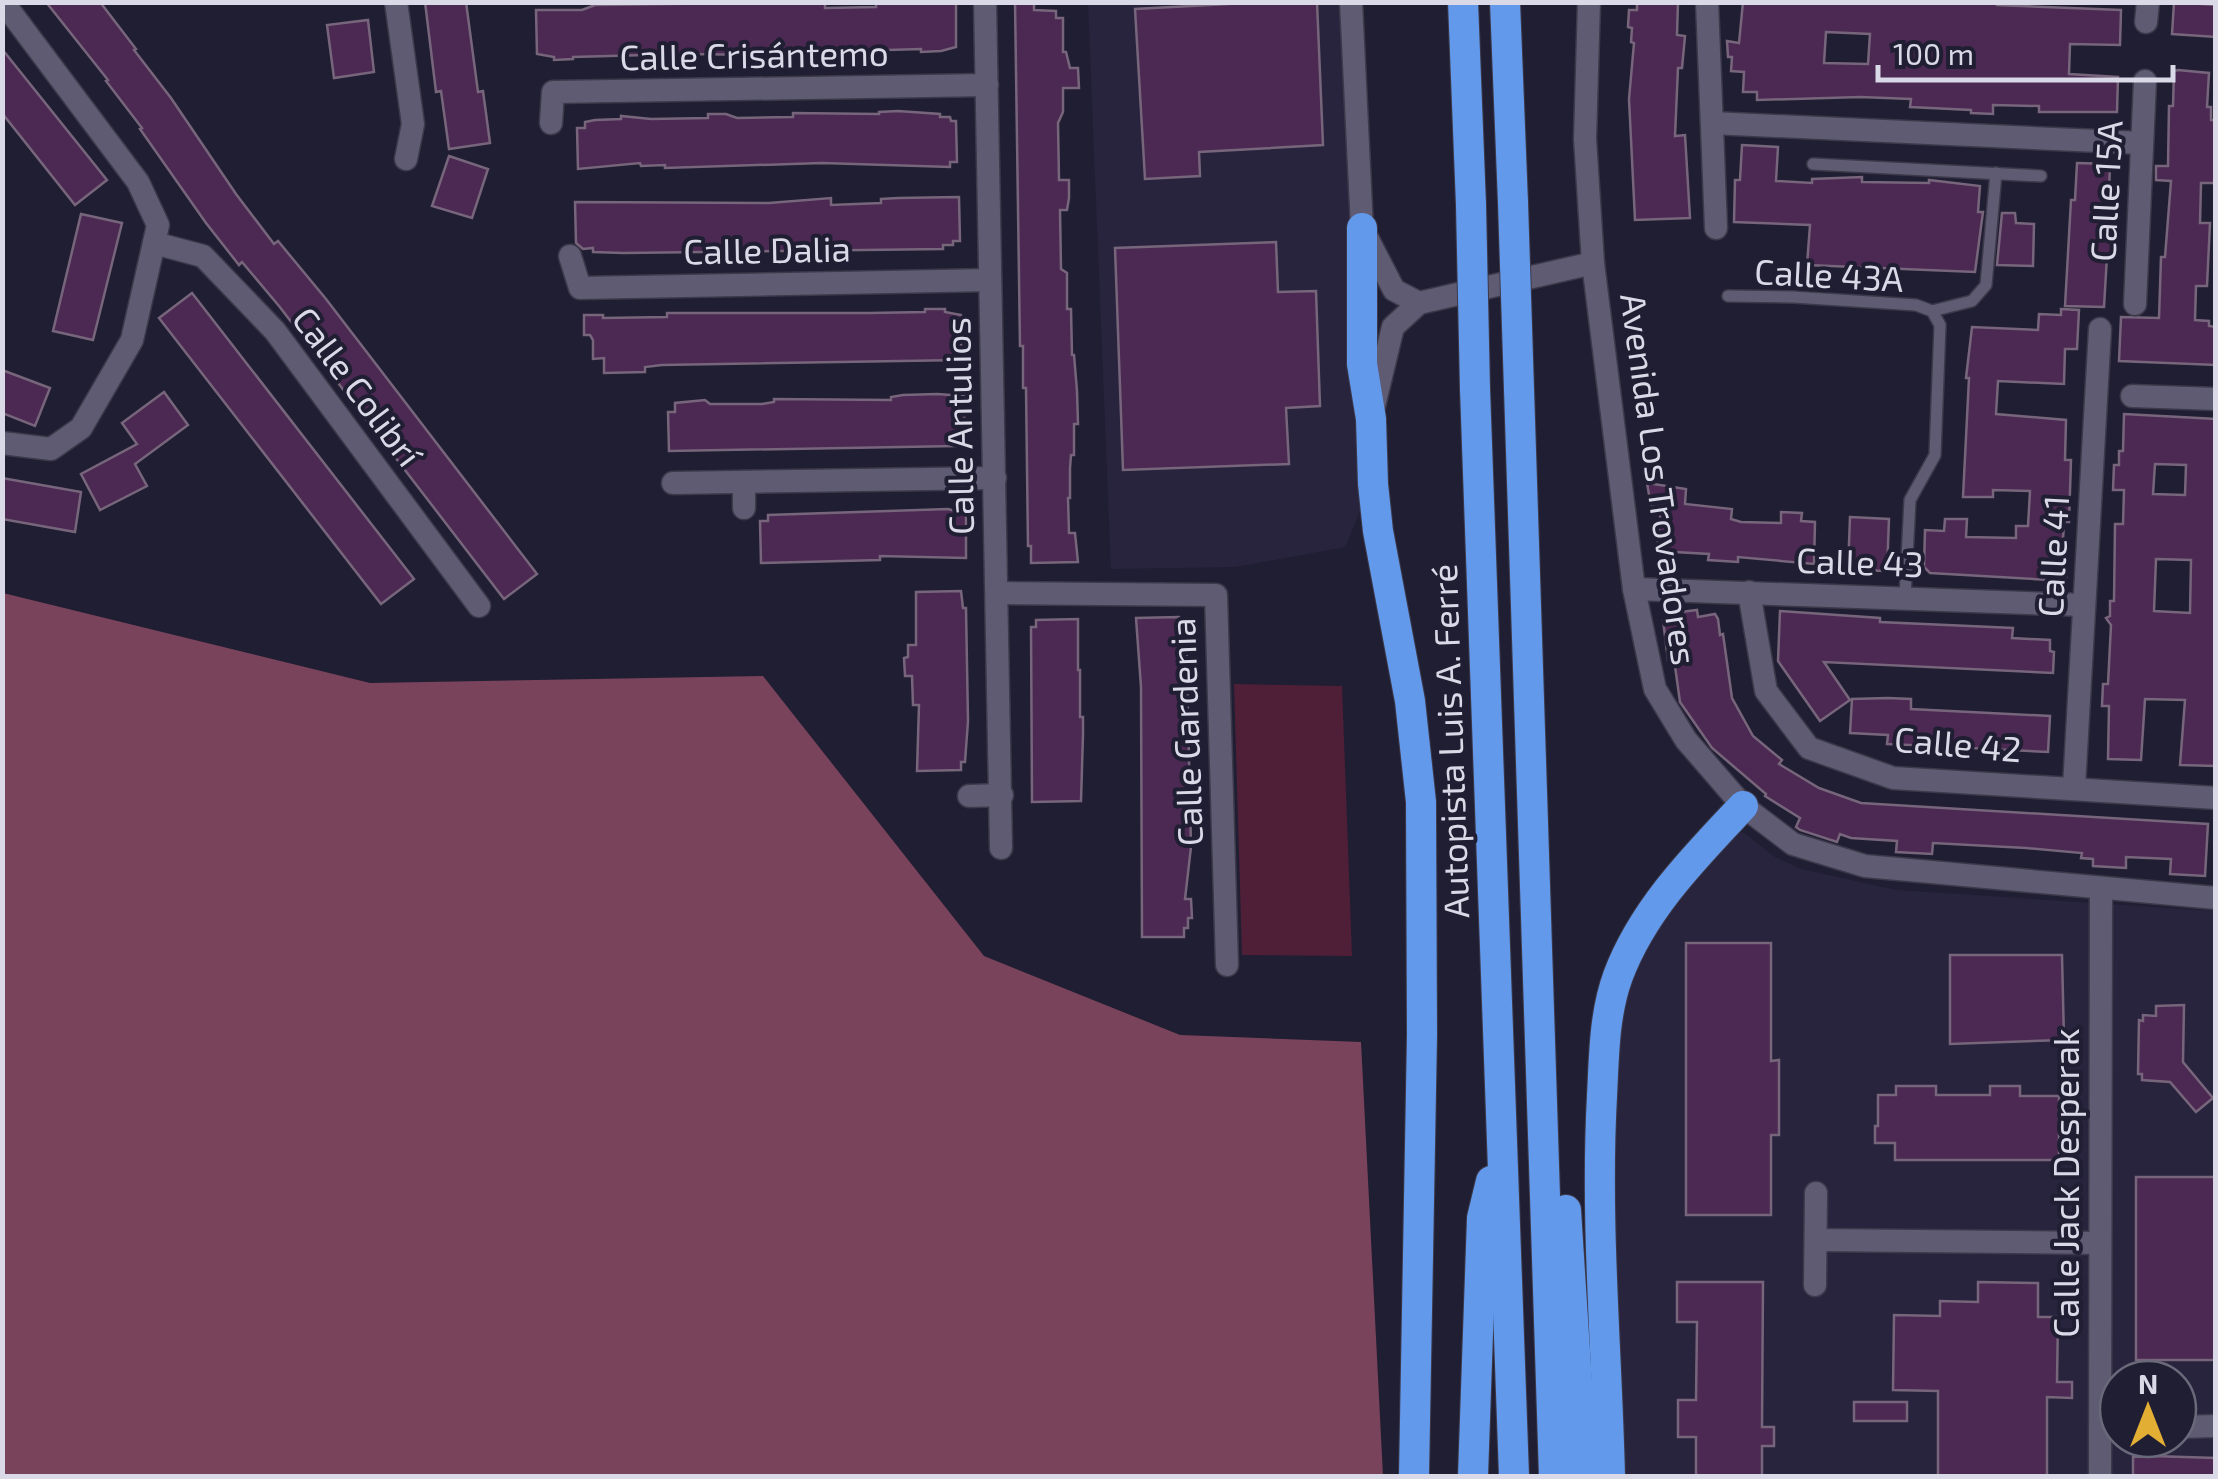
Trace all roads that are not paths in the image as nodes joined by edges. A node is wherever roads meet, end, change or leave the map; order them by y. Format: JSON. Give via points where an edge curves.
{"nodes":[{"id":1,"x":4,"y":2,"type":"edge"},
{"id":2,"x":396,"y":2,"type":"edge"},
{"id":3,"x":985,"y":2,"type":"edge"},
{"id":4,"x":1351,"y":2,"type":"edge"},
{"id":5,"x":1463,"y":2,"type":"edge"},
{"id":6,"x":1505,"y":2,"type":"edge"},
{"id":7,"x":1589,"y":2,"type":"edge"},
{"id":8,"x":1707,"y":2,"type":"edge"},
{"id":9,"x":2145,"y":81,"type":"dead end"},
{"id":10,"x":987,"y":85,"type":"junction"},
{"id":11,"x":551,"y":123,"type":"dead end"},
{"id":12,"x":1712,"y":123,"type":"junction"},
{"id":13,"x":2142,"y":143,"type":"junction"},
{"id":14,"x":406,"y":160,"type":"dead end"},
{"id":15,"x":1813,"y":164,"type":"dead end"},
{"id":16,"x":1996,"y":173,"type":"junction"},
{"id":17,"x":2041,"y":176,"type":"dead end"},
{"id":18,"x":1362,"y":228,"type":"junction"},
{"id":19,"x":1716,"y":228,"type":"dead end"},
{"id":20,"x":154,"y":243,"type":"junction"},
{"id":21,"x":570,"y":256,"type":"dead end"},
{"id":22,"x":1593,"y":263,"type":"junction"},
{"id":23,"x":990,"y":280,"type":"junction"},
{"id":24,"x":1728,"y":296,"type":"dead end"},
{"id":25,"x":1419,"y":302,"type":"junction"},
{"id":26,"x":2135,"y":304,"type":"dead end"},
{"id":27,"x":1932,"y":311,"type":"junction"},
{"id":28,"x":2100,"y":330,"type":"dead end"},
{"id":29,"x":2132,"y":396,"type":"dead end"},
{"id":30,"x":2216,"y":399,"type":"edge"},
{"id":31,"x":1371,"y":419,"type":"junction"},
{"id":32,"x":2,"y":444,"type":"edge"},
{"id":33,"x":995,"y":478,"type":"junction"},
{"id":34,"x":744,"y":482,"type":"junction"},
{"id":35,"x":673,"y":483,"type":"dead end"},
{"id":36,"x":744,"y":508,"type":"dead end"},
{"id":37,"x":1634,"y":589,"type":"junction"},
{"id":38,"x":1750,"y":592,"type":"junction"},
{"id":39,"x":998,"y":593,"type":"junction"},
{"id":40,"x":1905,"y":597,"type":"junction"},
{"id":41,"x":2084,"y":605,"type":"junction"},
{"id":42,"x":479,"y":606,"type":"dead end"},
{"id":43,"x":2074,"y":787,"type":"junction"},
{"id":44,"x":969,"y":796,"type":"dead end"},
{"id":45,"x":1002,"y":796,"type":"junction"},
{"id":46,"x":2216,"y":798,"type":"edge"},
{"id":47,"x":1742,"y":806,"type":"junction"},
{"id":48,"x":1001,"y":848,"type":"dead end"},
{"id":49,"x":2101,"y":889,"type":"junction"},
{"id":50,"x":2216,"y":898,"type":"edge"},
{"id":51,"x":1227,"y":965,"type":"dead end"},
{"id":52,"x":1542,"y":1067,"type":"junction"},
{"id":53,"x":1500,"y":1144,"type":"junction"},
{"id":54,"x":1816,"y":1192,"type":"dead end"},
{"id":55,"x":1817,"y":1240,"type":"junction"},
{"id":56,"x":2099,"y":1243,"type":"junction"},
{"id":57,"x":1815,"y":1285,"type":"dead end"},
{"id":58,"x":2105,"y":1359,"type":"edge"},
{"id":59,"x":1414,"y":1476,"type":"edge"},
{"id":60,"x":1473,"y":1476,"type":"edge"},
{"id":61,"x":1514,"y":1476,"type":"edge"},
{"id":62,"x":1554,"y":1476,"type":"edge"},
{"id":63,"x":1584,"y":1476,"type":"edge"},
{"id":64,"x":1610,"y":1476,"type":"edge"}],
"edges":[{"from":1,"to":20,"type":"street","via":[[138,182],[158,225]]},
{"from":2,"to":14,"type":"street","via":[[413,124]]},
{"from":3,"to":10,"type":"street","name":"Calle Antulios"},
{"from":4,"to":18,"type":"street"},
{"from":5,"to":53,"type":"highway","name":"Autopista Luis A. Ferré","bridge":true},
{"from":6,"to":52,"type":"highway","bridge":true},
{"from":7,"to":22,"type":"street","name":"Avenida Los Trovadores","via":[[1585,139]]},
{"from":8,"to":12,"type":"street"},
{"from":9,"to":13,"type":"street","name":"Calle 15A"},
{"from":10,"to":11,"type":"street","name":"Calle Crisántemo","via":[[552,92]]},
{"from":10,"to":23,"type":"street","name":"Calle Antulios"},
{"from":12,"to":13,"type":"street"},
{"from":12,"to":19,"type":"street"},
{"from":13,"to":26,"type":"street","name":"Calle 15A"},
{"from":15,"to":16,"type":"lane"},
{"from":16,"to":17,"type":"lane"},
{"from":16,"to":27,"type":"lane","via":[[1986,285],[1972,301]]},
{"from":18,"to":25,"type":"street","via":[[1394,290]]},
{"from":18,"to":31,"type":"highway","via":[[1362,364]]},
{"from":20,"to":32,"type":"street","via":[[132,340],[82,428],[51,449]]},
{"from":20,"to":42,"type":"street","name":"Calle Colibrí","via":[[203,256],[275,332]]},
{"from":21,"to":23,"type":"street","name":"Calle Dalia","via":[[580,288]]},
{"from":22,"to":25,"type":"street"},
{"from":22,"to":37,"type":"street","name":"Avenida Los Trovadores"},
{"from":23,"to":33,"type":"street","name":"Calle Antulios"},
{"from":24,"to":27,"type":"lane","name":"Calle 43A"},
{"from":25,"to":31,"type":"street","via":[[1392,326]]},
{"from":27,"to":40,"type":"lane","name":"Calle 43A","via":[[1940,324],[1935,455],[1910,500]]},
{"from":28,"to":41,"type":"street","name":"Calle 41"},
{"from":29,"to":30,"type":"street"},
{"from":31,"to":59,"type":"highway","via":[[1378,531],[1422,802]]},
{"from":33,"to":34,"type":"street"},
{"from":33,"to":39,"type":"street","name":"Calle Antulios"},
{"from":34,"to":35,"type":"street"},
{"from":34,"to":36,"type":"street"},
{"from":37,"to":38,"type":"street","name":"Calle 43"},
{"from":37,"to":47,"type":"street","name":"Avenida Los Trovadores","via":[[1655,689],[1686,740]]},
{"from":38,"to":40,"type":"street","name":"Calle 43"},
{"from":38,"to":43,"type":"street","name":"Calle 42","via":[[1766,690],[1809,748],[1892,778]]},
{"from":39,"to":45,"type":"street","name":"Calle Antulios"},
{"from":39,"to":51,"type":"street","name":"Calle Gardenia","via":[[1216,595]]},
{"from":40,"to":41,"type":"street","name":"Calle 43"},
{"from":41,"to":43,"type":"street","name":"Calle 41"},
{"from":43,"to":46,"type":"street","name":"Calle 42"},
{"from":44,"to":45,"type":"street"},
{"from":45,"to":48,"type":"street","name":"Calle Antulios"},
{"from":47,"to":49,"type":"street","name":"Avenida Los Trovadores","via":[[1793,844],[1865,866]]},
{"from":47,"to":64,"type":"highway","via":[[1644,922],[1608,1013],[1599,1150]]},
{"from":49,"to":50,"type":"street","name":"Avenida Los Trovadores"},
{"from":49,"to":56,"type":"street","name":"Calle Jack Desperak"},
{"from":52,"to":62,"type":"highway"},
{"from":52,"to":63,"type":"highway","via":[[1564,1170]]},
{"from":53,"to":60,"type":"highway","via":[[1482,1218]]},
{"from":53,"to":61,"type":"highway","name":"Autopista Luis A. Ferré"},
{"from":54,"to":55,"type":"street"},
{"from":55,"to":56,"type":"street"},
{"from":55,"to":57,"type":"street"},
{"from":56,"to":58,"type":"street","name":"Calle Jack Desperak"}]}
